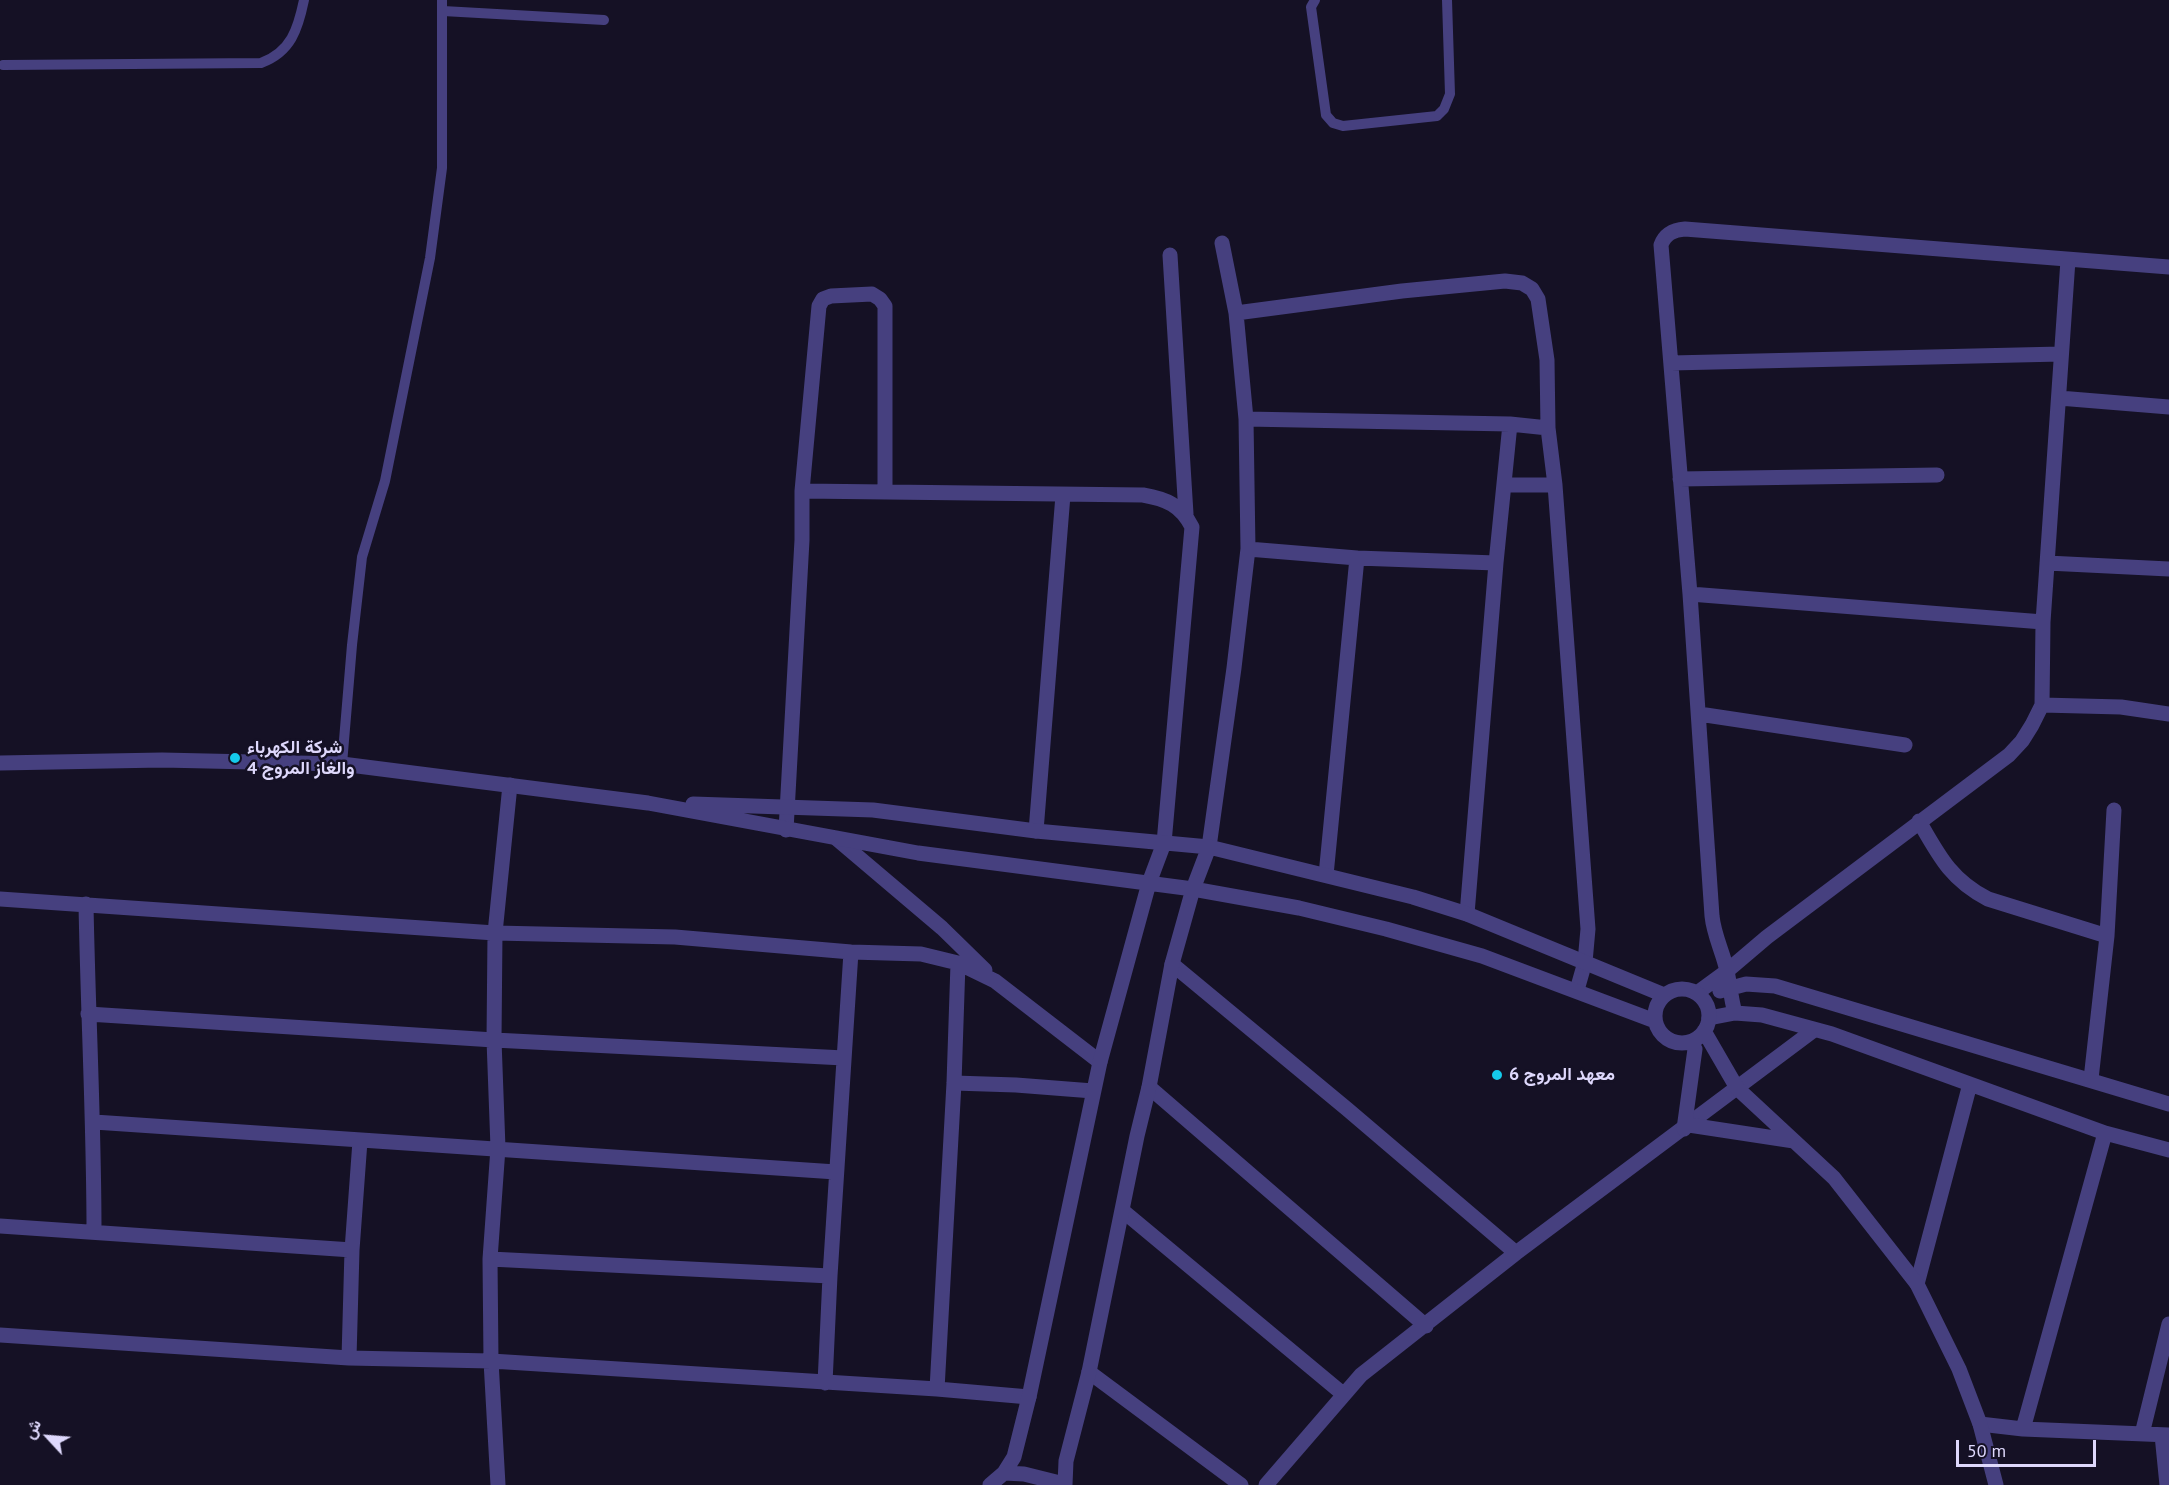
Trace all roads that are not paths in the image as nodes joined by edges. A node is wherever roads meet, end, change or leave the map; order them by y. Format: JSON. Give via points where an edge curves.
{"nodes":[{"id":1,"x":304,"y":0,"type":"edge"},
{"id":2,"x":1315,"y":0,"type":"edge"},
{"id":3,"x":1447,"y":0,"type":"edge"},
{"id":4,"x":442,"y":5,"type":"edge"},
{"id":5,"x":604,"y":20,"type":"dead end"},
{"id":6,"x":3,"y":65,"type":"dead end"},
{"id":7,"x":1222,"y":243,"type":"dead end"},
{"id":8,"x":1170,"y":255,"type":"dead end"},
{"id":9,"x":2068,"y":260,"type":"junction"},
{"id":10,"x":2169,"y":267,"type":"edge"},
{"id":11,"x":1236,"y":313,"type":"junction"},
{"id":12,"x":2061,"y":354,"type":"junction"},
{"id":13,"x":1671,"y":363,"type":"junction"},
{"id":14,"x":2059,"y":398,"type":"junction"},
{"id":15,"x":2169,"y":407,"type":"edge"},
{"id":16,"x":1246,"y":419,"type":"junction"},
{"id":17,"x":1510,"y":424,"type":"junction"},
{"id":18,"x":1548,"y":428,"type":"junction"},
{"id":19,"x":1937,"y":475,"type":"dead end"},
{"id":20,"x":1680,"y":480,"type":"junction"},
{"id":21,"x":1505,"y":485,"type":"junction"},
{"id":22,"x":1555,"y":485,"type":"junction"},
{"id":23,"x":802,"y":491,"type":"junction"},
{"id":24,"x":885,"y":491,"type":"junction"},
{"id":25,"x":1063,"y":495,"type":"junction"},
{"id":26,"x":1186,"y":514,"type":"junction"},
{"id":27,"x":1248,"y":549,"type":"junction"},
{"id":28,"x":1357,"y":558,"type":"junction"},
{"id":29,"x":1496,"y":562,"type":"junction"},
{"id":30,"x":2047,"y":563,"type":"junction"},
{"id":31,"x":2169,"y":569,"type":"edge"},
{"id":32,"x":1690,"y":594,"type":"junction"},
{"id":33,"x":2043,"y":622,"type":"junction"},
{"id":34,"x":2042,"y":705,"type":"junction"},
{"id":35,"x":1699,"y":714,"type":"junction"},
{"id":36,"x":2169,"y":714,"type":"edge"},
{"id":37,"x":1905,"y":745,"type":"dead end"},
{"id":38,"x":0,"y":763,"type":"edge"},
{"id":39,"x":342,"y":764,"type":"junction"},
{"id":40,"x":510,"y":785,"type":"junction"},
{"id":41,"x":648,"y":802,"type":"junction"},
{"id":42,"x":787,"y":807,"type":"junction"},
{"id":43,"x":2114,"y":810,"type":"dead end"},
{"id":44,"x":1919,"y":821,"type":"junction"},
{"id":45,"x":786,"y":830,"type":"junction"},
{"id":46,"x":1036,"y":831,"type":"junction"},
{"id":47,"x":837,"y":839,"type":"junction"},
{"id":48,"x":1164,"y":843,"type":"junction"},
{"id":49,"x":1209,"y":848,"type":"junction"},
{"id":50,"x":1326,"y":874,"type":"junction"},
{"id":51,"x":1149,"y":883,"type":"junction"},
{"id":52,"x":1193,"y":889,"type":"junction"},
{"id":53,"x":0,"y":899,"type":"edge"},
{"id":54,"x":86,"y":904,"type":"junction"},
{"id":55,"x":1467,"y":914,"type":"junction"},
{"id":56,"x":495,"y":933,"type":"junction"},
{"id":57,"x":2107,"y":936,"type":"junction"},
{"id":58,"x":851,"y":952,"type":"junction"},
{"id":59,"x":1585,"y":962,"type":"junction"},
{"id":60,"x":958,"y":963,"type":"junction"},
{"id":61,"x":1172,"y":964,"type":"junction"},
{"id":62,"x":1727,"y":971,"type":"junction"},
{"id":63,"x":995,"y":981,"type":"junction"},
{"id":64,"x":1728,"y":987,"type":"junction"},
{"id":65,"x":1577,"y":990,"type":"junction"},
{"id":66,"x":1664,"y":995,"type":"junction"},
{"id":67,"x":1700,"y":996,"type":"junction"},
{"id":68,"x":1735,"y":1013,"type":"junction"},
{"id":69,"x":88,"y":1014,"type":"junction"},
{"id":70,"x":1655,"y":1021,"type":"junction"},
{"id":71,"x":1707,"y":1025,"type":"junction"},
{"id":72,"x":1814,"y":1030,"type":"junction"},
{"id":73,"x":494,"y":1040,"type":"junction"},
{"id":74,"x":1691,"y":1046,"type":"junction"},
{"id":75,"x":844,"y":1058,"type":"junction"},
{"id":76,"x":1100,"y":1062,"type":"junction"},
{"id":77,"x":2091,"y":1079,"type":"junction"},
{"id":78,"x":954,"y":1083,"type":"junction"},
{"id":79,"x":1970,"y":1084,"type":"junction"},
{"id":80,"x":1735,"y":1085,"type":"junction"},
{"id":81,"x":1149,"y":1087,"type":"junction"},
{"id":82,"x":1093,"y":1091,"type":"junction"},
{"id":83,"x":2169,"y":1104,"type":"edge"},
{"id":84,"x":94,"y":1122,"type":"junction"},
{"id":85,"x":1687,"y":1127,"type":"junction"},
{"id":86,"x":2104,"y":1133,"type":"junction"},
{"id":87,"x":360,"y":1141,"type":"junction"},
{"id":88,"x":1794,"y":1141,"type":"junction"},
{"id":89,"x":498,"y":1148,"type":"junction"},
{"id":90,"x":2169,"y":1150,"type":"edge"},
{"id":91,"x":836,"y":1172,"type":"junction"},
{"id":92,"x":1123,"y":1211,"type":"junction"},
{"id":93,"x":0,"y":1226,"type":"edge"},
{"id":94,"x":94,"y":1231,"type":"junction"},
{"id":95,"x":352,"y":1250,"type":"junction"},
{"id":96,"x":1516,"y":1253,"type":"junction"},
{"id":97,"x":490,"y":1259,"type":"junction"},
{"id":98,"x":830,"y":1275,"type":"junction"},
{"id":99,"x":1917,"y":1284,"type":"junction"},
{"id":100,"x":2169,"y":1324,"type":"edge"},
{"id":101,"x":1426,"y":1326,"type":"junction"},
{"id":102,"x":0,"y":1335,"type":"edge"},
{"id":103,"x":349,"y":1358,"type":"junction"},
{"id":104,"x":491,"y":1361,"type":"junction"},
{"id":105,"x":1089,"y":1372,"type":"junction"},
{"id":106,"x":825,"y":1383,"type":"junction"},
{"id":107,"x":937,"y":1389,"type":"junction"},
{"id":108,"x":1343,"y":1394,"type":"junction"},
{"id":109,"x":1029,"y":1397,"type":"junction"},
{"id":110,"x":1980,"y":1424,"type":"junction"},
{"id":111,"x":2023,"y":1429,"type":"junction"},
{"id":112,"x":2142,"y":1434,"type":"junction"},
{"id":113,"x":2165,"y":1435,"type":"edge"},
{"id":114,"x":1004,"y":1473,"type":"junction"},
{"id":115,"x":498,"y":1485,"type":"edge"},
{"id":116,"x":990,"y":1485,"type":"edge"},
{"id":117,"x":1065,"y":1485,"type":"edge"},
{"id":118,"x":1241,"y":1485,"type":"edge"},
{"id":119,"x":1266,"y":1485,"type":"edge"},
{"id":120,"x":1996,"y":1485,"type":"edge"},
{"id":121,"x":2167,"y":1485,"type":"edge"}],
"edges":[{"from":1,"to":6,"type":"lane","via":[[298,28],[287,45],[274,58],[261,63]]},
{"from":2,"to":3,"type":"lane","via":[[1311,7],[1326,115],[1343,126],[1437,117],[1444,109],[1450,94]]},
{"from":4,"to":5,"type":"lane"},
{"from":4,"to":39,"type":"lane","via":[[442,168],[422,297],[385,481],[362,557]]},
{"from":7,"to":11,"type":"street"},
{"from":8,"to":26,"type":"street"},
{"from":9,"to":10,"type":"street"},
{"from":9,"to":12,"type":"street"},
{"from":9,"to":13,"type":"street","via":[[1676,230],[1661,245]]},
{"from":11,"to":16,"type":"street"},
{"from":11,"to":18,"type":"street","via":[[1402,291],[1505,281],[1522,283],[1538,299],[1547,360]]},
{"from":12,"to":13,"type":"street"},
{"from":12,"to":14,"type":"street"},
{"from":13,"to":20,"type":"street"},
{"from":14,"to":15,"type":"street"},
{"from":14,"to":30,"type":"street"},
{"from":16,"to":17,"type":"street"},
{"from":16,"to":27,"type":"street"},
{"from":17,"to":18,"type":"street"},
{"from":17,"to":21,"type":"street"},
{"from":18,"to":22,"type":"street"},
{"from":19,"to":20,"type":"street"},
{"from":20,"to":32,"type":"street"},
{"from":21,"to":22,"type":"street"},
{"from":21,"to":29,"type":"street"},
{"from":22,"to":59,"type":"street","via":[[1588,929]]},
{"from":23,"to":24,"type":"street"},
{"from":23,"to":24,"type":"street","via":[[819,306],[831,296],[872,294],[885,306]]},
{"from":23,"to":42,"type":"street"},
{"from":24,"to":25,"type":"street"},
{"from":25,"to":26,"type":"street","via":[[1151,496]]},
{"from":25,"to":46,"type":"street"},
{"from":26,"to":48,"type":"street","via":[[1192,527]]},
{"from":27,"to":28,"type":"street"},
{"from":27,"to":49,"type":"street"},
{"from":28,"to":29,"type":"street"},
{"from":28,"to":50,"type":"street"},
{"from":29,"to":55,"type":"street"},
{"from":30,"to":31,"type":"street"},
{"from":30,"to":33,"type":"street"},
{"from":32,"to":33,"type":"street"},
{"from":32,"to":35,"type":"street"},
{"from":33,"to":34,"type":"street"},
{"from":34,"to":36,"type":"street","via":[[2121,706]]},
{"from":34,"to":44,"type":"street","via":[[2009,755]]},
{"from":35,"to":37,"type":"street"},
{"from":35,"to":62,"type":"street","via":[[1714,930]]},
{"from":38,"to":39,"type":"street","via":[[162,760]]},
{"from":39,"to":40,"type":"street"},
{"from":40,"to":41,"type":"street"},
{"from":40,"to":56,"type":"street"},
{"from":41,"to":42,"type":"street"},
{"from":41,"to":45,"type":"street"},
{"from":42,"to":45,"type":"street"},
{"from":42,"to":46,"type":"street","via":[[873,810]]},
{"from":43,"to":57,"type":"street"},
{"from":44,"to":57,"type":"street","via":[[1946,867],[1972,891]]},
{"from":44,"to":62,"type":"street"},
{"from":45,"to":47,"type":"street"},
{"from":46,"to":48,"type":"street"},
{"from":47,"to":51,"type":"street"},
{"from":47,"to":63,"type":"street","via":[[942,928]]},
{"from":48,"to":49,"type":"street"},
{"from":48,"to":51,"type":"street"},
{"from":49,"to":50,"type":"street"},
{"from":49,"to":52,"type":"street"},
{"from":50,"to":55,"type":"street"},
{"from":51,"to":52,"type":"street"},
{"from":51,"to":76,"type":"street"},
{"from":52,"to":61,"type":"street"},
{"from":52,"to":65,"type":"street","via":[[1299,908],[1386,930],[1482,956]]},
{"from":53,"to":54,"type":"street"},
{"from":54,"to":56,"type":"street"},
{"from":54,"to":69,"type":"street"},
{"from":55,"to":59,"type":"street"},
{"from":56,"to":58,"type":"street","via":[[675,938]]},
{"from":56,"to":73,"type":"street"},
{"from":57,"to":77,"type":"street"},
{"from":58,"to":60,"type":"street","via":[[921,954]]},
{"from":58,"to":75,"type":"street"},
{"from":59,"to":65,"type":"street"},
{"from":59,"to":66,"type":"street"},
{"from":60,"to":63,"type":"street"},
{"from":60,"to":78,"type":"street"},
{"from":61,"to":81,"type":"street"},
{"from":61,"to":96,"type":"street"},
{"from":62,"to":64,"type":"street"},
{"from":62,"to":67,"type":"street"},
{"from":63,"to":76,"type":"street"},
{"from":64,"to":67,"type":"street"},
{"from":64,"to":68,"type":"street"},
{"from":64,"to":77,"type":"street","via":[[1775,986]]},
{"from":65,"to":70,"type":"street"},
{"from":66,"to":67,"type":"street","via":[[1684,989]]},
{"from":66,"to":70,"type":"street","via":[[1656,1007]]},
{"from":67,"to":71,"type":"street","via":[[1706,1004]]},
{"from":68,"to":71,"type":"street"},
{"from":68,"to":72,"type":"street","via":[[1762,1015]]},
{"from":69,"to":73,"type":"street"},
{"from":69,"to":84,"type":"street"},
{"from":70,"to":74,"type":"street","via":[[1667,1039]]},
{"from":71,"to":74,"type":"street"},
{"from":71,"to":80,"type":"street"},
{"from":72,"to":79,"type":"street"},
{"from":72,"to":80,"type":"street"},
{"from":73,"to":75,"type":"street"},
{"from":73,"to":89,"type":"street"},
{"from":74,"to":80,"type":"street"},
{"from":74,"to":85,"type":"street"},
{"from":75,"to":91,"type":"street"},
{"from":76,"to":82,"type":"street"},
{"from":77,"to":83,"type":"street"},
{"from":78,"to":82,"type":"street"},
{"from":78,"to":107,"type":"street"},
{"from":79,"to":86,"type":"street"},
{"from":79,"to":99,"type":"street"},
{"from":80,"to":85,"type":"street"},
{"from":80,"to":88,"type":"street"},
{"from":81,"to":92,"type":"street"},
{"from":81,"to":101,"type":"street"},
{"from":82,"to":109,"type":"street"},
{"from":84,"to":87,"type":"street"},
{"from":84,"to":94,"type":"street"},
{"from":85,"to":88,"type":"street"},
{"from":85,"to":96,"type":"street"},
{"from":86,"to":90,"type":"street"},
{"from":86,"to":111,"type":"street"},
{"from":87,"to":89,"type":"street"},
{"from":87,"to":95,"type":"street"},
{"from":88,"to":99,"type":"street","via":[[1834,1178]]},
{"from":89,"to":91,"type":"street"},
{"from":89,"to":97,"type":"street"},
{"from":91,"to":98,"type":"street"},
{"from":92,"to":105,"type":"street"},
{"from":92,"to":108,"type":"street"},
{"from":93,"to":94,"type":"street"},
{"from":94,"to":95,"type":"street"},
{"from":95,"to":103,"type":"street"},
{"from":96,"to":101,"type":"street"},
{"from":97,"to":98,"type":"street"},
{"from":97,"to":104,"type":"street"},
{"from":98,"to":106,"type":"street"},
{"from":99,"to":110,"type":"street","via":[[1959,1369]]},
{"from":100,"to":112,"type":"street"},
{"from":101,"to":108,"type":"street"},
{"from":102,"to":103,"type":"street"},
{"from":103,"to":104,"type":"street"},
{"from":104,"to":106,"type":"street"},
{"from":104,"to":115,"type":"street"},
{"from":105,"to":117,"type":"street","via":[[1071,1437]]},
{"from":105,"to":118,"type":"street"},
{"from":106,"to":107,"type":"street"},
{"from":107,"to":109,"type":"street"},
{"from":108,"to":119,"type":"street"},
{"from":109,"to":114,"type":"street","via":[[1014,1457]]},
{"from":110,"to":111,"type":"street"},
{"from":110,"to":120,"type":"street"},
{"from":111,"to":112,"type":"street"},
{"from":112,"to":113,"type":"street"},
{"from":113,"to":121,"type":"street"},
{"from":114,"to":116,"type":"street"},
{"from":114,"to":117,"type":"street"}]}
